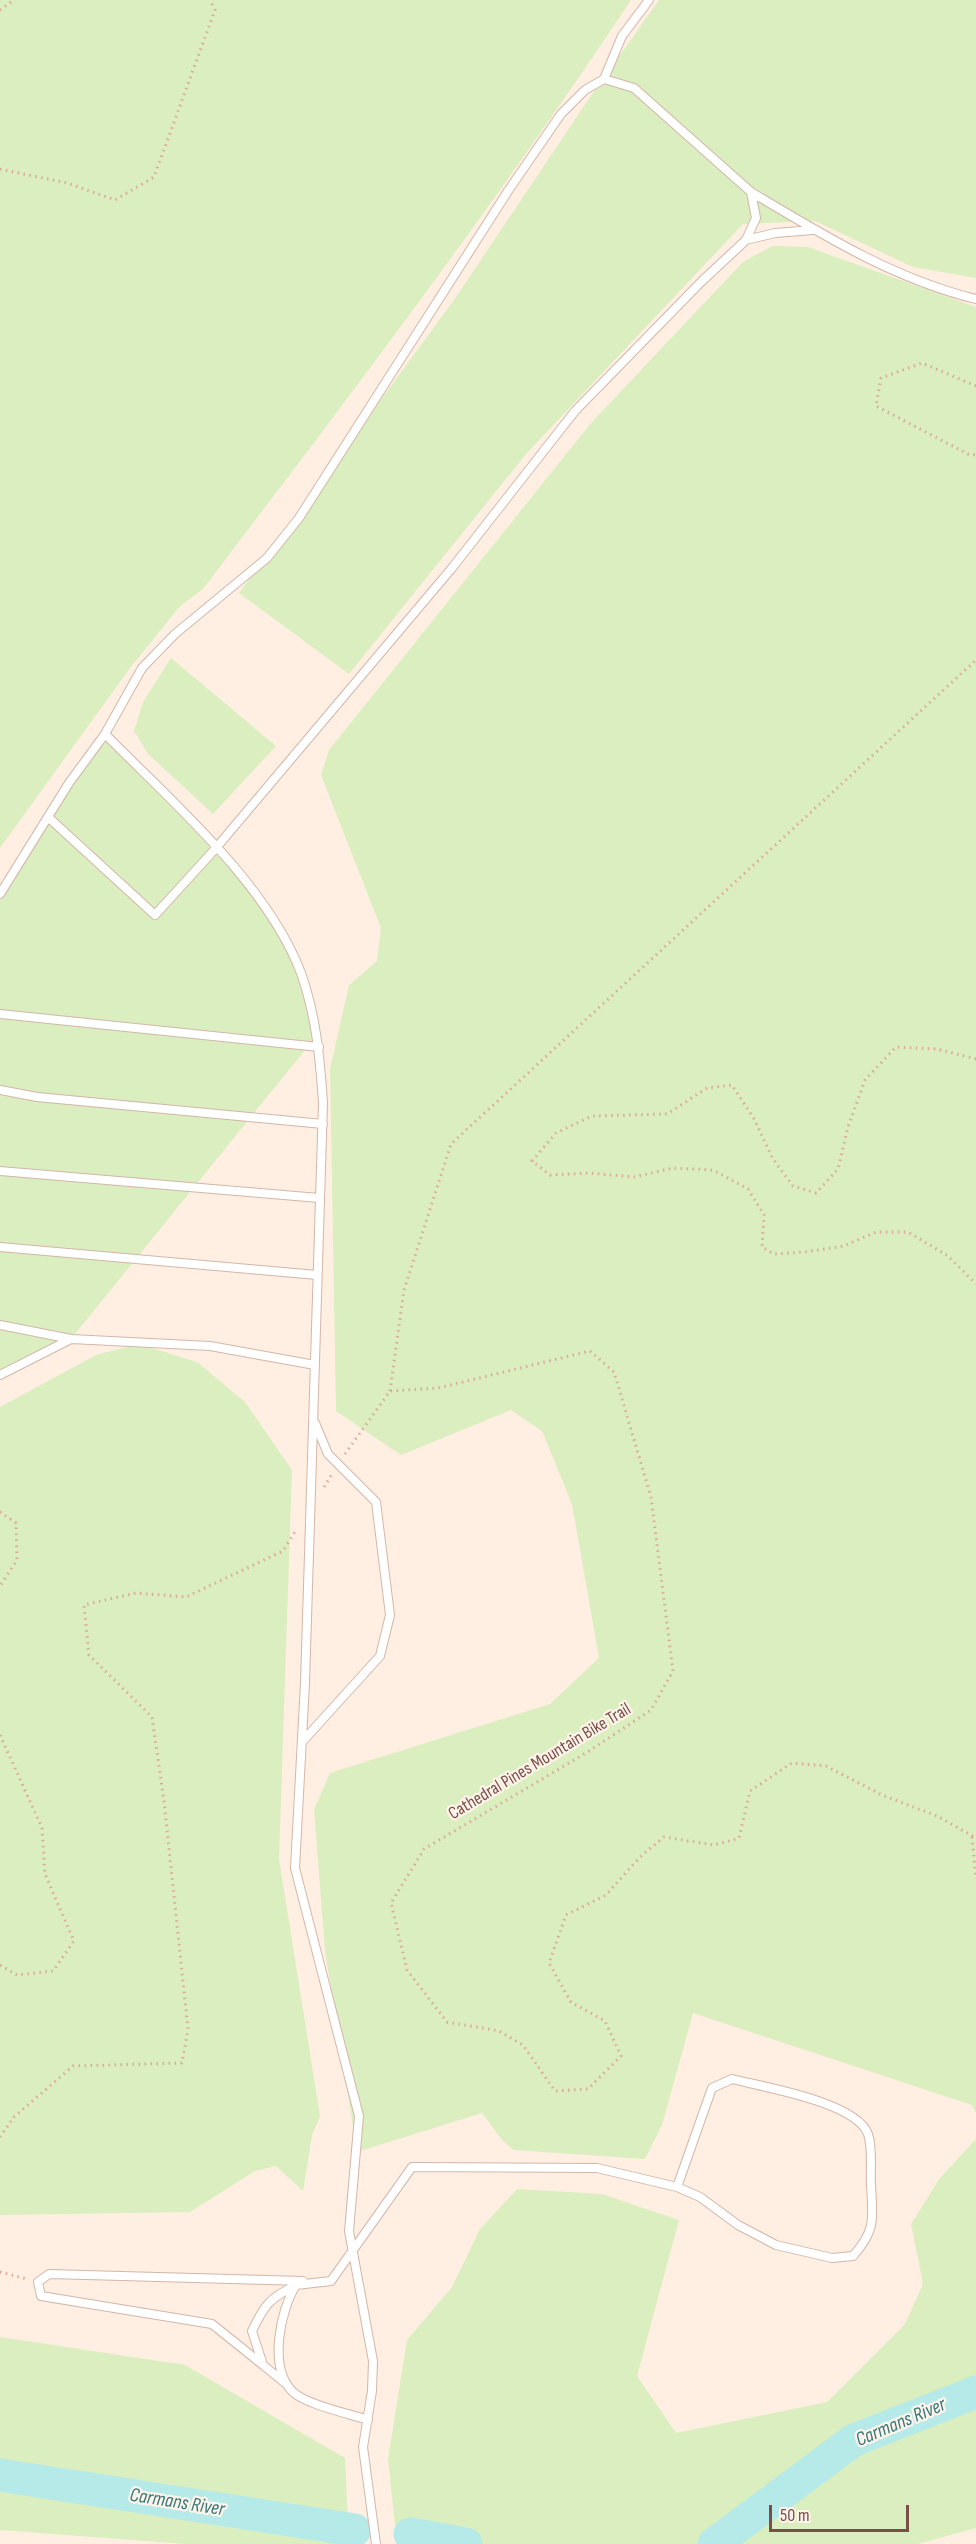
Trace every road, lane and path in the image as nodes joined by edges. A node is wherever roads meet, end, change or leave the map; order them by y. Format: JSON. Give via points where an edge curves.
{"nodes":[{"id":1,"x":14,"y":0,"type":"edge"},
{"id":2,"x":210,"y":0,"type":"edge"},
{"id":3,"x":649,"y":0,"type":"edge"},
{"id":4,"x":0,"y":10,"type":"edge"},
{"id":5,"x":604,"y":79,"type":"junction"},
{"id":6,"x":0,"y":169,"type":"edge"},
{"id":7,"x":751,"y":192,"type":"junction"},
{"id":8,"x":813,"y":230,"type":"junction"},
{"id":9,"x":747,"y":240,"type":"junction"},
{"id":10,"x":976,"y":299,"type":"edge"},
{"id":11,"x":976,"y":386,"type":"edge"},
{"id":12,"x":976,"y":455,"type":"edge"},
{"id":13,"x":976,"y":660,"type":"edge"},
{"id":14,"x":105,"y":734,"type":"junction"},
{"id":15,"x":48,"y":817,"type":"junction"},
{"id":16,"x":216,"y":848,"type":"junction"},
{"id":17,"x":0,"y":894,"type":"edge"},
{"id":18,"x":0,"y":1014,"type":"edge"},
{"id":19,"x":319,"y":1047,"type":"junction"},
{"id":20,"x":976,"y":1059,"type":"edge"},
{"id":21,"x":0,"y":1090,"type":"edge"},
{"id":22,"x":323,"y":1124,"type":"junction"},
{"id":23,"x":0,"y":1171,"type":"edge"},
{"id":24,"x":320,"y":1198,"type":"junction"},
{"id":25,"x":0,"y":1247,"type":"edge"},
{"id":26,"x":317,"y":1275,"type":"junction"},
{"id":27,"x":976,"y":1284,"type":"edge"},
{"id":28,"x":0,"y":1325,"type":"edge"},
{"id":29,"x":71,"y":1339,"type":"junction"},
{"id":30,"x":315,"y":1365,"type":"junction"},
{"id":31,"x":0,"y":1375,"type":"edge"},
{"id":32,"x":390,"y":1391,"type":"junction"},
{"id":33,"x":314,"y":1420,"type":"junction"},
{"id":34,"x":338,"y":1465,"type":"junction"},
{"id":35,"x":311,"y":1507,"type":"junction"},
{"id":36,"x":0,"y":1512,"type":"edge"},
{"id":37,"x":0,"y":1586,"type":"edge"},
{"id":38,"x":0,"y":1735,"type":"edge"},
{"id":39,"x":302,"y":1742,"type":"junction"},
{"id":40,"x":974,"y":1838,"type":"edge"},
{"id":41,"x":976,"y":1879,"type":"edge"},
{"id":42,"x":0,"y":1965,"type":"edge"},
{"id":43,"x":0,"y":2138,"type":"edge"},
{"id":44,"x":677,"y":2187,"type":"junction"},
{"id":45,"x":353,"y":2248,"type":"junction"},
{"id":46,"x":0,"y":2272,"type":"edge"},
{"id":47,"x":38,"y":2282,"type":"junction"},
{"id":48,"x":320,"y":2282,"type":"junction"},
{"id":49,"x":296,"y":2286,"type":"junction"},
{"id":50,"x":263,"y":2365,"type":"junction"},
{"id":51,"x":290,"y":2388,"type":"junction"},
{"id":52,"x":368,"y":2420,"type":"junction"},
{"id":53,"x":376,"y":2544,"type":"edge"}],
"edges":[{"from":1,"to":4,"type":"path"},
{"from":2,"to":6,"type":"path","via":[[215,10],[154,177],[115,200],[67,183]]},
{"from":3,"to":5,"type":"lane","via":[[622,36]]},
{"from":5,"to":7,"type":"lane","via":[[634,88]]},
{"from":5,"to":14,"type":"lane","via":[[585,90],[555,123],[300,518],[267,558],[175,634],[142,668]]},
{"from":7,"to":8,"type":"lane"},
{"from":7,"to":9,"type":"lane","via":[[756,218]]},
{"from":8,"to":9,"type":"lane"},
{"from":8,"to":10,"type":"lane","via":[[888,269],[942,291]]},
{"from":9,"to":16,"type":"lane","via":[[575,411],[452,568]]},
{"from":11,"to":12,"type":"path","via":[[922,363],[881,378],[876,406]]},
{"from":13,"to":32,"type":"path","via":[[451,1144],[404,1290]]},
{"from":14,"to":15,"type":"lane"},
{"from":14,"to":16,"type":"lane"},
{"from":15,"to":16,"type":"lane","via":[[155,915]]},
{"from":15,"to":17,"type":"lane"},
{"from":16,"to":19,"type":"lane","via":[[276,925],[300,972]]},
{"from":18,"to":19,"type":"lane"},
{"from":19,"to":22,"type":"lane"},
{"from":20,"to":27,"type":"path","via":[[937,1049],[896,1047],[865,1080],[838,1169],[816,1193],[793,1186],[773,1159],[732,1085],[707,1088],[668,1114],[592,1116],[556,1133],[532,1161],[550,1175],[634,1177],[674,1168],[713,1170],[748,1189],[764,1215],[762,1247],[774,1254],[844,1246],[876,1232],[908,1232],[948,1256]]},
{"from":21,"to":22,"type":"lane"},
{"from":22,"to":24,"type":"lane"},
{"from":23,"to":24,"type":"lane"},
{"from":24,"to":26,"type":"lane"},
{"from":25,"to":26,"type":"lane"},
{"from":26,"to":30,"type":"lane"},
{"from":28,"to":29,"type":"lane"},
{"from":29,"to":30,"type":"lane","via":[[210,1346]]},
{"from":29,"to":31,"type":"lane"},
{"from":30,"to":33,"type":"lane"},
{"from":32,"to":34,"type":"path"},
{"from":32,"to":40,"type":"path","name":"Cathedral Pines Mountain Bike Trail","via":[[438,1388],[590,1350],[614,1372],[633,1430],[651,1497],[670,1637],[673,1671],[651,1710],[424,1849],[391,1903],[407,1970],[447,2022],[499,2031],[523,2045],[555,2091],[588,2089],[621,2056],[605,2021],[571,2002],[549,1963],[566,1915],[606,1895],[664,1837],[714,1845],[739,1838],[750,1791],[792,1763],[826,1766],[882,1795],[937,1816]]},
{"from":33,"to":34,"type":"lane","via":[[328,1454]]},
{"from":33,"to":35,"type":"lane"},
{"from":34,"to":35,"type":"path"},
{"from":34,"to":39,"type":"lane","via":[[376,1502],[390,1615],[380,1656]]},
{"from":35,"to":39,"type":"lane"},
{"from":35,"to":43,"type":"path","via":[[283,1551],[186,1597],[136,1593],[84,1605],[89,1655],[152,1717],[188,2029],[182,2063],[73,2066],[14,2117]]},
{"from":36,"to":37,"type":"path","via":[[15,1522],[17,1560]]},
{"from":38,"to":42,"type":"path","via":[[42,1828],[45,1874],[74,1941],[53,1971],[17,1975]]},
{"from":39,"to":45,"type":"lane","via":[[295,1868],[359,2116],[350,2231]]},
{"from":40,"to":41,"type":"path"},
{"from":44,"to":44,"type":"lane","via":[[712,2088],[732,2079],[852,2115],[868,2134],[873,2214],[868,2239],[853,2256],[832,2258],[776,2246],[700,2197]]},
{"from":44,"to":45,"type":"lane","via":[[597,2168],[412,2167]]},
{"from":45,"to":48,"type":"lane","via":[[331,2281]]},
{"from":45,"to":52,"type":"lane","via":[[373,2361]]},
{"from":46,"to":47,"type":"path"},
{"from":47,"to":48,"type":"lane","via":[[49,2274]]},
{"from":47,"to":50,"type":"lane","via":[[41,2296],[212,2324]]},
{"from":48,"to":49,"type":"lane"},
{"from":49,"to":50,"type":"lane","via":[[274,2296],[263,2307],[252,2331]]},
{"from":49,"to":51,"type":"lane","via":[[288,2298],[278,2346],[282,2374]]},
{"from":50,"to":51,"type":"lane"},
{"from":51,"to":52,"type":"lane","via":[[323,2406]]},
{"from":52,"to":53,"type":"lane","via":[[363,2447]]}]}
